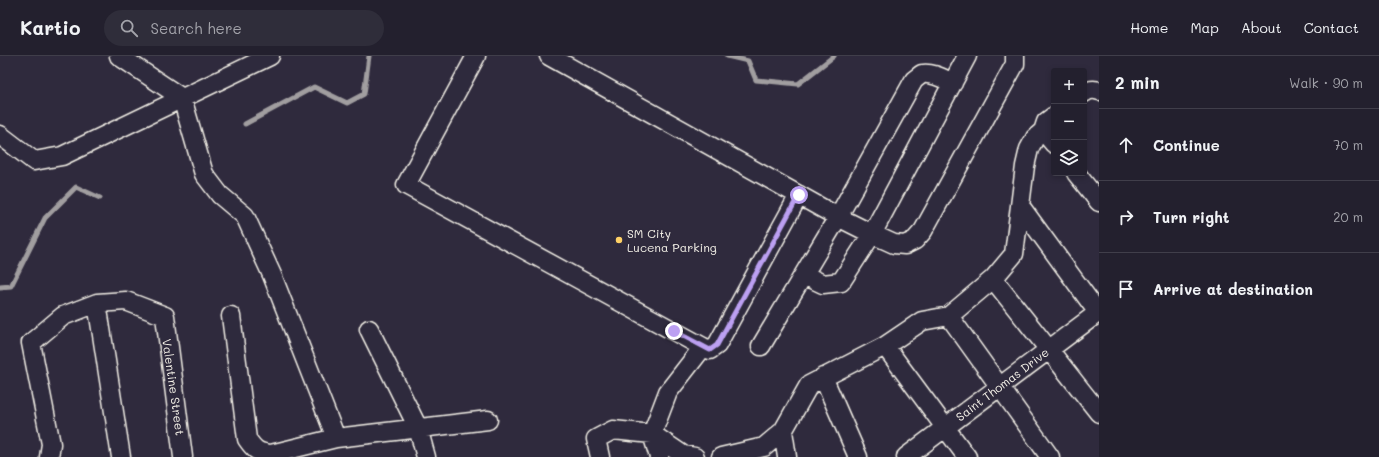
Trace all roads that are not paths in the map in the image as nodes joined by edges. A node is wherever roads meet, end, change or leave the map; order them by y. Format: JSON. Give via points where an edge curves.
{"nodes":[{"id":1,"x":119,"y":56,"type":"edge"},
{"id":2,"x":270,"y":56,"type":"edge"},
{"id":3,"x":476,"y":56,"type":"edge"},
{"id":4,"x":549,"y":56,"type":"edge"},
{"id":5,"x":967,"y":56,"type":"edge"},
{"id":6,"x":1015,"y":56,"type":"edge"},
{"id":7,"x":953,"y":84,"type":"junction"},
{"id":8,"x":1087,"y":91,"type":"edge"},
{"id":9,"x":1099,"y":91,"type":"edge"},
{"id":10,"x":182,"y":98,"type":"junction"},
{"id":11,"x":1051,"y":118,"type":"edge"},
{"id":12,"x":0,"y":135,"type":"edge"},
{"id":13,"x":1049,"y":138,"type":"edge"},
{"id":14,"x":1078,"y":176,"type":"edge"},
{"id":15,"x":799,"y":195,"type":"junction"},
{"id":16,"x":1099,"y":202,"type":"edge"},
{"id":17,"x":1021,"y":207,"type":"junction"},
{"id":18,"x":838,"y":217,"type":"junction"},
{"id":19,"x":872,"y":234,"type":"junction"},
{"id":20,"x":804,"y":275,"type":"junction"},
{"id":21,"x":993,"y":279,"type":"junction"},
{"id":22,"x":97,"y":303,"type":"junction"},
{"id":23,"x":1099,"y":313,"type":"edge"},
{"id":24,"x":231,"y":316,"type":"dead end"},
{"id":25,"x":949,"y":316,"type":"junction"},
{"id":26,"x":369,"y":329,"type":"dead end"},
{"id":27,"x":761,"y":346,"type":"dead end"},
{"id":28,"x":885,"y":346,"type":"junction"},
{"id":29,"x":703,"y":347,"type":"junction"},
{"id":30,"x":1049,"y":349,"type":"junction"},
{"id":31,"x":823,"y":377,"type":"junction"},
{"id":32,"x":999,"y":386,"type":"junction"},
{"id":33,"x":1099,"y":413,"type":"edge"},
{"id":34,"x":488,"y":420,"type":"dead end"},
{"id":35,"x":418,"y":428,"type":"junction"},
{"id":36,"x":945,"y":428,"type":"junction"},
{"id":37,"x":783,"y":430,"type":"junction"},
{"id":38,"x":652,"y":434,"type":"junction"},
{"id":39,"x":336,"y":438,"type":"junction"},
{"id":40,"x":49,"y":457,"type":"edge"},
{"id":41,"x":121,"y":457,"type":"edge"},
{"id":42,"x":183,"y":457,"type":"edge"},
{"id":43,"x":426,"y":457,"type":"edge"},
{"id":44,"x":600,"y":457,"type":"edge"},
{"id":45,"x":659,"y":457,"type":"edge"},
{"id":46,"x":695,"y":457,"type":"edge"},
{"id":47,"x":721,"y":457,"type":"edge"},
{"id":48,"x":787,"y":457,"type":"edge"},
{"id":49,"x":858,"y":457,"type":"edge"},
{"id":50,"x":906,"y":457,"type":"edge"},
{"id":51,"x":967,"y":457,"type":"edge"},
{"id":52,"x":1050,"y":457,"type":"edge"}],
"edges":[{"from":1,"to":10,"type":"street"},
{"from":2,"to":10,"type":"street"},
{"from":3,"to":29,"type":"street","via":[[406,185]]},
{"from":4,"to":15,"type":"street"},
{"from":5,"to":7,"type":"street"},
{"from":6,"to":19,"type":"street","via":[[1015,64],[923,231],[915,240],[905,245],[894,244]]},
{"from":7,"to":18,"type":"street","via":[[930,74],[922,74],[914,80]]},
{"from":7,"to":19,"type":"street"},
{"from":8,"to":9,"type":"street"},
{"from":10,"to":12,"type":"street","via":[[62,156],[34,161]]},
{"from":10,"to":39,"type":"street","via":[[204,174],[220,196],[245,216],[272,275]]},
{"from":11,"to":13,"type":"street","via":[[1046,122]]},
{"from":13,"to":17,"type":"street","via":[[1035,138],[1029,149]]},
{"from":14,"to":16,"type":"street"},
{"from":15,"to":18,"type":"street"},
{"from":15,"to":29,"type":"street","via":[[717,345],[710,350]]},
{"from":17,"to":21,"type":"street","via":[[1014,254]]},
{"from":17,"to":23,"type":"street"},
{"from":18,"to":19,"type":"street"},
{"from":18,"to":20,"type":"street"},
{"from":19,"to":20,"type":"street","via":[[841,282],[823,284]]},
{"from":20,"to":27,"type":"street"},
{"from":21,"to":25,"type":"street"},
{"from":21,"to":30,"type":"street"},
{"from":22,"to":40,"type":"street","via":[[63,316],[31,343],[51,444]]},
{"from":22,"to":41,"type":"street"},
{"from":22,"to":42,"type":"street","name":"Valentine Street","via":[[126,301],[165,316]]},
{"from":23,"to":30,"type":"street","name":"Saint Thomas Drive"},
{"from":24,"to":39,"type":"street","via":[[247,438],[253,448],[261,453],[271,454]]},
{"from":25,"to":28,"type":"street","via":[[922,321]]},
{"from":25,"to":32,"type":"street"},
{"from":26,"to":35,"type":"street"},
{"from":28,"to":31,"type":"street"},
{"from":28,"to":36,"type":"street"},
{"from":29,"to":38,"type":"street","via":[[668,392]]},
{"from":30,"to":32,"type":"street","name":"Saint Thomas Drive"},
{"from":30,"to":33,"type":"street"},
{"from":31,"to":37,"type":"street","via":[[809,385]]},
{"from":31,"to":49,"type":"street"},
{"from":32,"to":36,"type":"street","name":"Saint Thomas Drive"},
{"from":32,"to":52,"type":"street"},
{"from":34,"to":35,"type":"street"},
{"from":35,"to":39,"type":"street"},
{"from":35,"to":43,"type":"street"},
{"from":36,"to":50,"type":"street","name":"Saint Thomas Drive"},
{"from":36,"to":51,"type":"street"},
{"from":37,"to":47,"type":"street","via":[[764,447]]},
{"from":37,"to":48,"type":"street"},
{"from":38,"to":44,"type":"street","via":[[613,430],[596,438]]},
{"from":38,"to":45,"type":"street"},
{"from":38,"to":46,"type":"street","via":[[684,455]]}]}
